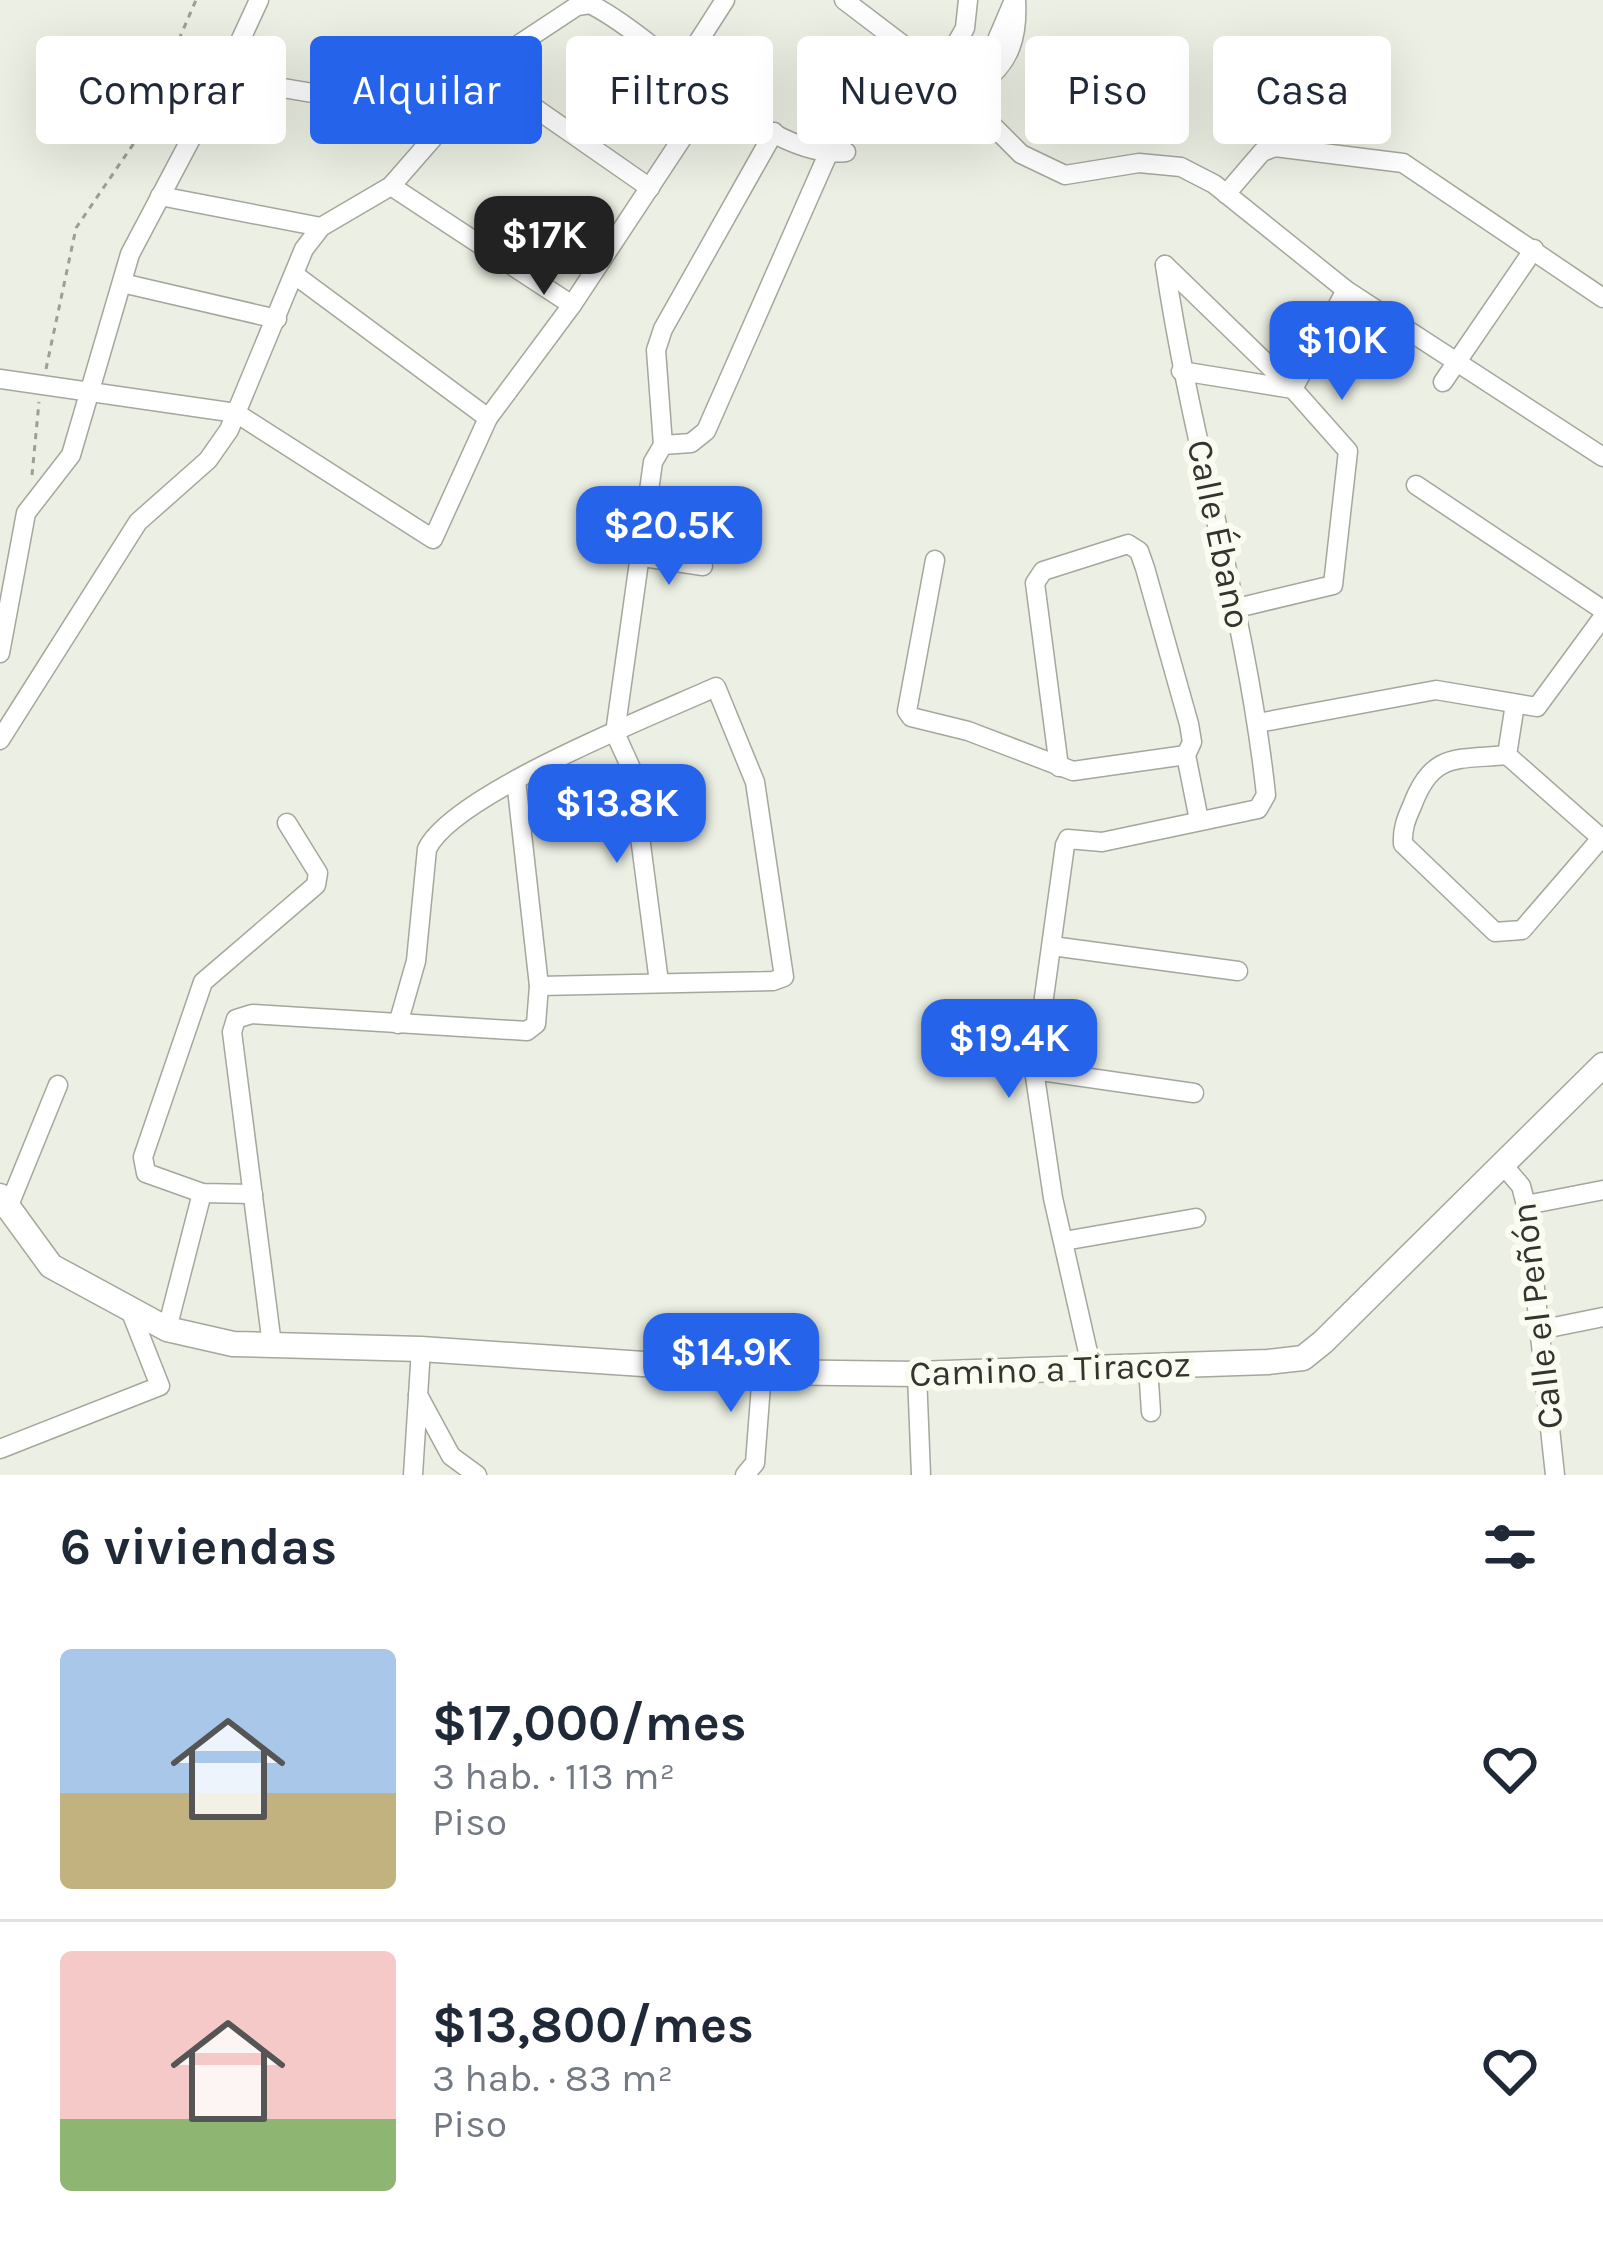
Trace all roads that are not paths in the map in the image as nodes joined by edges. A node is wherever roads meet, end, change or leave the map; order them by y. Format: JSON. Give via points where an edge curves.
{"nodes":[{"id":1,"x":259,"y":0,"type":"edge"},
{"id":2,"x":725,"y":0,"type":"edge"},
{"id":3,"x":844,"y":0,"type":"edge"},
{"id":4,"x":968,"y":0,"type":"edge"},
{"id":5,"x":1015,"y":0,"type":"edge"},
{"id":6,"x":564,"y":5,"type":"edge"},
{"id":7,"x":242,"y":36,"type":"edge"},
{"id":8,"x":527,"y":36,"type":"edge"},
{"id":9,"x":639,"y":36,"type":"edge"},
{"id":10,"x":702,"y":36,"type":"edge"},
{"id":11,"x":891,"y":36,"type":"edge"},
{"id":12,"x":960,"y":36,"type":"edge"},
{"id":13,"x":1000,"y":36,"type":"edge"},
{"id":14,"x":542,"y":113,"type":"edge"},
{"id":15,"x":774,"y":132,"type":"joint"},
{"id":16,"x":1001,"y":134,"type":"edge"},
{"id":17,"x":188,"y":144,"type":"edge"},
{"id":18,"x":430,"y":144,"type":"edge"},
{"id":19,"x":679,"y":144,"type":"edge"},
{"id":20,"x":392,"y":186,"type":"junction"},
{"id":21,"x":650,"y":188,"type":"junction"},
{"id":22,"x":1226,"y":194,"type":"junction"},
{"id":23,"x":160,"y":196,"type":"junction"},
{"id":24,"x":321,"y":226,"type":"junction"},
{"id":25,"x":1534,"y":249,"type":"junction"},
{"id":26,"x":295,"y":274,"type":"junction"},
{"id":27,"x":122,"y":283,"type":"junction"},
{"id":28,"x":1346,"y":290,"type":"junction"},
{"id":29,"x":1603,"y":298,"type":"edge"},
{"id":30,"x":572,"y":305,"type":"junction"},
{"id":31,"x":277,"y":319,"type":"junction"},
{"id":32,"x":1460,"y":359,"type":"junction"},
{"id":33,"x":1181,"y":371,"type":"junction"},
{"id":34,"x":0,"y":379,"type":"edge"},
{"id":35,"x":1443,"y":382,"type":"dead end"},
{"id":36,"x":1294,"y":389,"type":"junction"},
{"id":37,"x":92,"y":394,"type":"junction"},
{"id":38,"x":236,"y":413,"type":"junction"},
{"id":39,"x":488,"y":418,"type":"junction"},
{"id":40,"x":663,"y":445,"type":"junction"},
{"id":41,"x":1603,"y":458,"type":"edge"},
{"id":42,"x":1416,"y":485,"type":"dead end"},
{"id":43,"x":643,"y":557,"type":"junction"},
{"id":44,"x":934,"y":560,"type":"dead end"},
{"id":45,"x":703,"y":566,"type":"dead end"},
{"id":46,"x":1237,"y":608,"type":"junction"},
{"id":47,"x":1603,"y":614,"type":"edge"},
{"id":48,"x":0,"y":652,"type":"edge"},
{"id":49,"x":1514,"y":704,"type":"junction"},
{"id":50,"x":1258,"y":723,"type":"junction"},
{"id":51,"x":615,"y":733,"type":"junction"},
{"id":52,"x":0,"y":740,"type":"edge"},
{"id":53,"x":1186,"y":755,"type":"junction"},
{"id":54,"x":1507,"y":755,"type":"junction"},
{"id":55,"x":1059,"y":767,"type":"junction"},
{"id":56,"x":516,"y":780,"type":"junction"},
{"id":57,"x":1199,"y":820,"type":"junction"},
{"id":58,"x":287,"y":823,"type":"dead end"},
{"id":59,"x":1602,"y":837,"type":"edge"},
{"id":60,"x":1052,"y":946,"type":"junction"},
{"id":61,"x":1238,"y":970,"type":"dead end"},
{"id":62,"x":659,"y":982,"type":"junction"},
{"id":63,"x":539,"y":986,"type":"junction"},
{"id":64,"x":398,"y":1024,"type":"junction"},
{"id":65,"x":1603,"y":1065,"type":"edge"},
{"id":66,"x":1034,"y":1070,"type":"junction"},
{"id":67,"x":58,"y":1085,"type":"dead end"},
{"id":68,"x":1194,"y":1093,"type":"dead end"},
{"id":69,"x":1503,"y":1165,"type":"junction"},
{"id":70,"x":1603,"y":1190,"type":"edge"},
{"id":71,"x":202,"y":1193,"type":"junction"},
{"id":72,"x":253,"y":1194,"type":"junction"},
{"id":73,"x":3,"y":1203,"type":"edge"},
{"id":74,"x":1526,"y":1205,"type":"junction"},
{"id":75,"x":1196,"y":1218,"type":"dead end"},
{"id":76,"x":1064,"y":1241,"type":"junction"},
{"id":77,"x":130,"y":1310,"type":"junction"},
{"id":78,"x":1603,"y":1317,"type":"edge"},
{"id":79,"x":167,"y":1329,"type":"junction"},
{"id":80,"x":1539,"y":1330,"type":"junction"},
{"id":81,"x":272,"y":1346,"type":"junction"},
{"id":82,"x":421,"y":1349,"type":"junction"},
{"id":83,"x":1148,"y":1367,"type":"junction"},
{"id":84,"x":1092,"y":1370,"type":"junction"},
{"id":85,"x":762,"y":1372,"type":"junction"},
{"id":86,"x":917,"y":1374,"type":"junction"},
{"id":87,"x":418,"y":1395,"type":"junction"},
{"id":88,"x":1151,"y":1412,"type":"dead end"},
{"id":89,"x":0,"y":1449,"type":"edge"},
{"id":90,"x":412,"y":1475,"type":"edge"},
{"id":91,"x":477,"y":1475,"type":"edge"},
{"id":92,"x":746,"y":1475,"type":"edge"},
{"id":93,"x":921,"y":1475,"type":"edge"},
{"id":94,"x":1556,"y":1475,"type":"edge"}],
"edges":[{"from":1,"to":7,"type":"street"},
{"from":2,"to":10,"type":"street"},
{"from":3,"to":11,"type":"street"},
{"from":4,"to":12,"type":"street"},
{"from":5,"to":13,"type":"street"},
{"from":6,"to":8,"type":"street"},
{"from":6,"to":9,"type":"street","via":[[590,4]]},
{"from":14,"to":21,"type":"street"},
{"from":15,"to":40,"type":"street","via":[[663,329],[656,350]]},
{"from":15,"to":40,"type":"street","via":[[837,153],[706,430],[691,443]]},
{"from":16,"to":22,"type":"street","via":[[1021,154],[1065,175],[1139,163],[1181,167]]},
{"from":17,"to":23,"type":"street"},
{"from":18,"to":20,"type":"street"},
{"from":19,"to":21,"type":"street"},
{"from":20,"to":24,"type":"street"},
{"from":20,"to":30,"type":"street"},
{"from":21,"to":30,"type":"street"},
{"from":22,"to":25,"type":"street","via":[[1275,147],[1403,164]]},
{"from":22,"to":28,"type":"street"},
{"from":23,"to":24,"type":"street"},
{"from":23,"to":27,"type":"street"},
{"from":24,"to":26,"type":"street"},
{"from":25,"to":29,"type":"street"},
{"from":25,"to":32,"type":"street"},
{"from":26,"to":31,"type":"street"},
{"from":26,"to":39,"type":"street"},
{"from":27,"to":31,"type":"street"},
{"from":27,"to":37,"type":"street"},
{"from":28,"to":32,"type":"street"},
{"from":28,"to":36,"type":"street"},
{"from":30,"to":39,"type":"street"},
{"from":31,"to":38,"type":"street"},
{"from":32,"to":35,"type":"street"},
{"from":32,"to":41,"type":"street"},
{"from":33,"to":36,"type":"street"},
{"from":33,"to":36,"type":"street","name":"Calle Ébano","via":[[1166,265]]},
{"from":33,"to":46,"type":"street","name":"Calle Ébano"},
{"from":34,"to":37,"type":"street"},
{"from":36,"to":46,"type":"street","via":[[1348,451],[1333,585]]},
{"from":37,"to":38,"type":"street"},
{"from":37,"to":48,"type":"street","via":[[71,455],[26,513]]},
{"from":38,"to":39,"type":"street","via":[[433,538]]},
{"from":38,"to":52,"type":"street","via":[[208,460],[138,522]]},
{"from":40,"to":43,"type":"street","via":[[653,462]]},
{"from":42,"to":47,"type":"street"},
{"from":43,"to":45,"type":"street"},
{"from":43,"to":51,"type":"street"},
{"from":44,"to":55,"type":"street","via":[[907,711],[919,722],[968,731]]},
{"from":46,"to":50,"type":"street","name":"Calle Ébano"},
{"from":47,"to":49,"type":"street","via":[[1548,700]]},
{"from":49,"to":50,"type":"street","via":[[1436,690]]},
{"from":49,"to":54,"type":"street"},
{"from":50,"to":57,"type":"street","name":"Calle Ébano","via":[[1264,805]]},
{"from":51,"to":56,"type":"street"},
{"from":51,"to":62,"type":"street","via":[[631,768]]},
{"from":51,"to":62,"type":"street","via":[[716,687],[755,782],[784,976]]},
{"from":53,"to":55,"type":"street"},
{"from":53,"to":55,"type":"street","via":[[1190,724],[1135,547],[1116,545],[1038,576]]},
{"from":53,"to":57,"type":"street"},
{"from":54,"to":59,"type":"street"},
{"from":54,"to":59,"type":"street","via":[[1435,764],[1402,830],[1403,844],[1495,932],[1522,930]]},
{"from":56,"to":63,"type":"street"},
{"from":56,"to":64,"type":"street","via":[[434,833],[416,961]]},
{"from":57,"to":60,"type":"street","via":[[1102,842],[1068,839]]},
{"from":58,"to":71,"type":"street","via":[[318,873],[316,885],[203,982],[143,1157],[146,1173]]},
{"from":60,"to":61,"type":"street"},
{"from":60,"to":66,"type":"street"},
{"from":62,"to":63,"type":"street"},
{"from":63,"to":64,"type":"street","via":[[541,1013],[527,1030]]},
{"from":64,"to":72,"type":"street","via":[[236,1018]]},
{"from":65,"to":69,"type":"street","name":"Camino a Tiracoz"},
{"from":66,"to":68,"type":"street"},
{"from":66,"to":76,"type":"street"},
{"from":67,"to":73,"type":"street"},
{"from":69,"to":74,"type":"street","name":"Calle el Peñón"},
{"from":69,"to":83,"type":"street","name":"Camino a Tiracoz","via":[[1303,1358]]},
{"from":70,"to":74,"type":"street"},
{"from":71,"to":72,"type":"street"},
{"from":71,"to":79,"type":"street"},
{"from":72,"to":81,"type":"street"},
{"from":73,"to":77,"type":"street","name":"Camino a Tiracoz","via":[[51,1265]]},
{"from":74,"to":80,"type":"street","name":"Calle el Peñón"},
{"from":75,"to":76,"type":"street"},
{"from":76,"to":84,"type":"street"},
{"from":77,"to":79,"type":"street","name":"Camino a Tiracoz"},
{"from":77,"to":89,"type":"street","via":[[160,1386]]},
{"from":78,"to":80,"type":"street"},
{"from":79,"to":81,"type":"street","name":"Camino a Tiracoz"},
{"from":80,"to":94,"type":"street","name":"Calle el Peñón"},
{"from":81,"to":82,"type":"street","name":"Camino a Tiracoz"},
{"from":82,"to":85,"type":"street","name":"Camino a Tiracoz"},
{"from":82,"to":87,"type":"street"},
{"from":83,"to":84,"type":"street","name":"Camino a Tiracoz"},
{"from":83,"to":88,"type":"street"},
{"from":84,"to":86,"type":"street","name":"Camino a Tiracoz"},
{"from":85,"to":86,"type":"street","name":"Camino a Tiracoz"},
{"from":85,"to":92,"type":"street","via":[[754,1463]]},
{"from":86,"to":93,"type":"street"},
{"from":87,"to":90,"type":"street"},
{"from":87,"to":91,"type":"street","via":[[451,1456]]}]}
